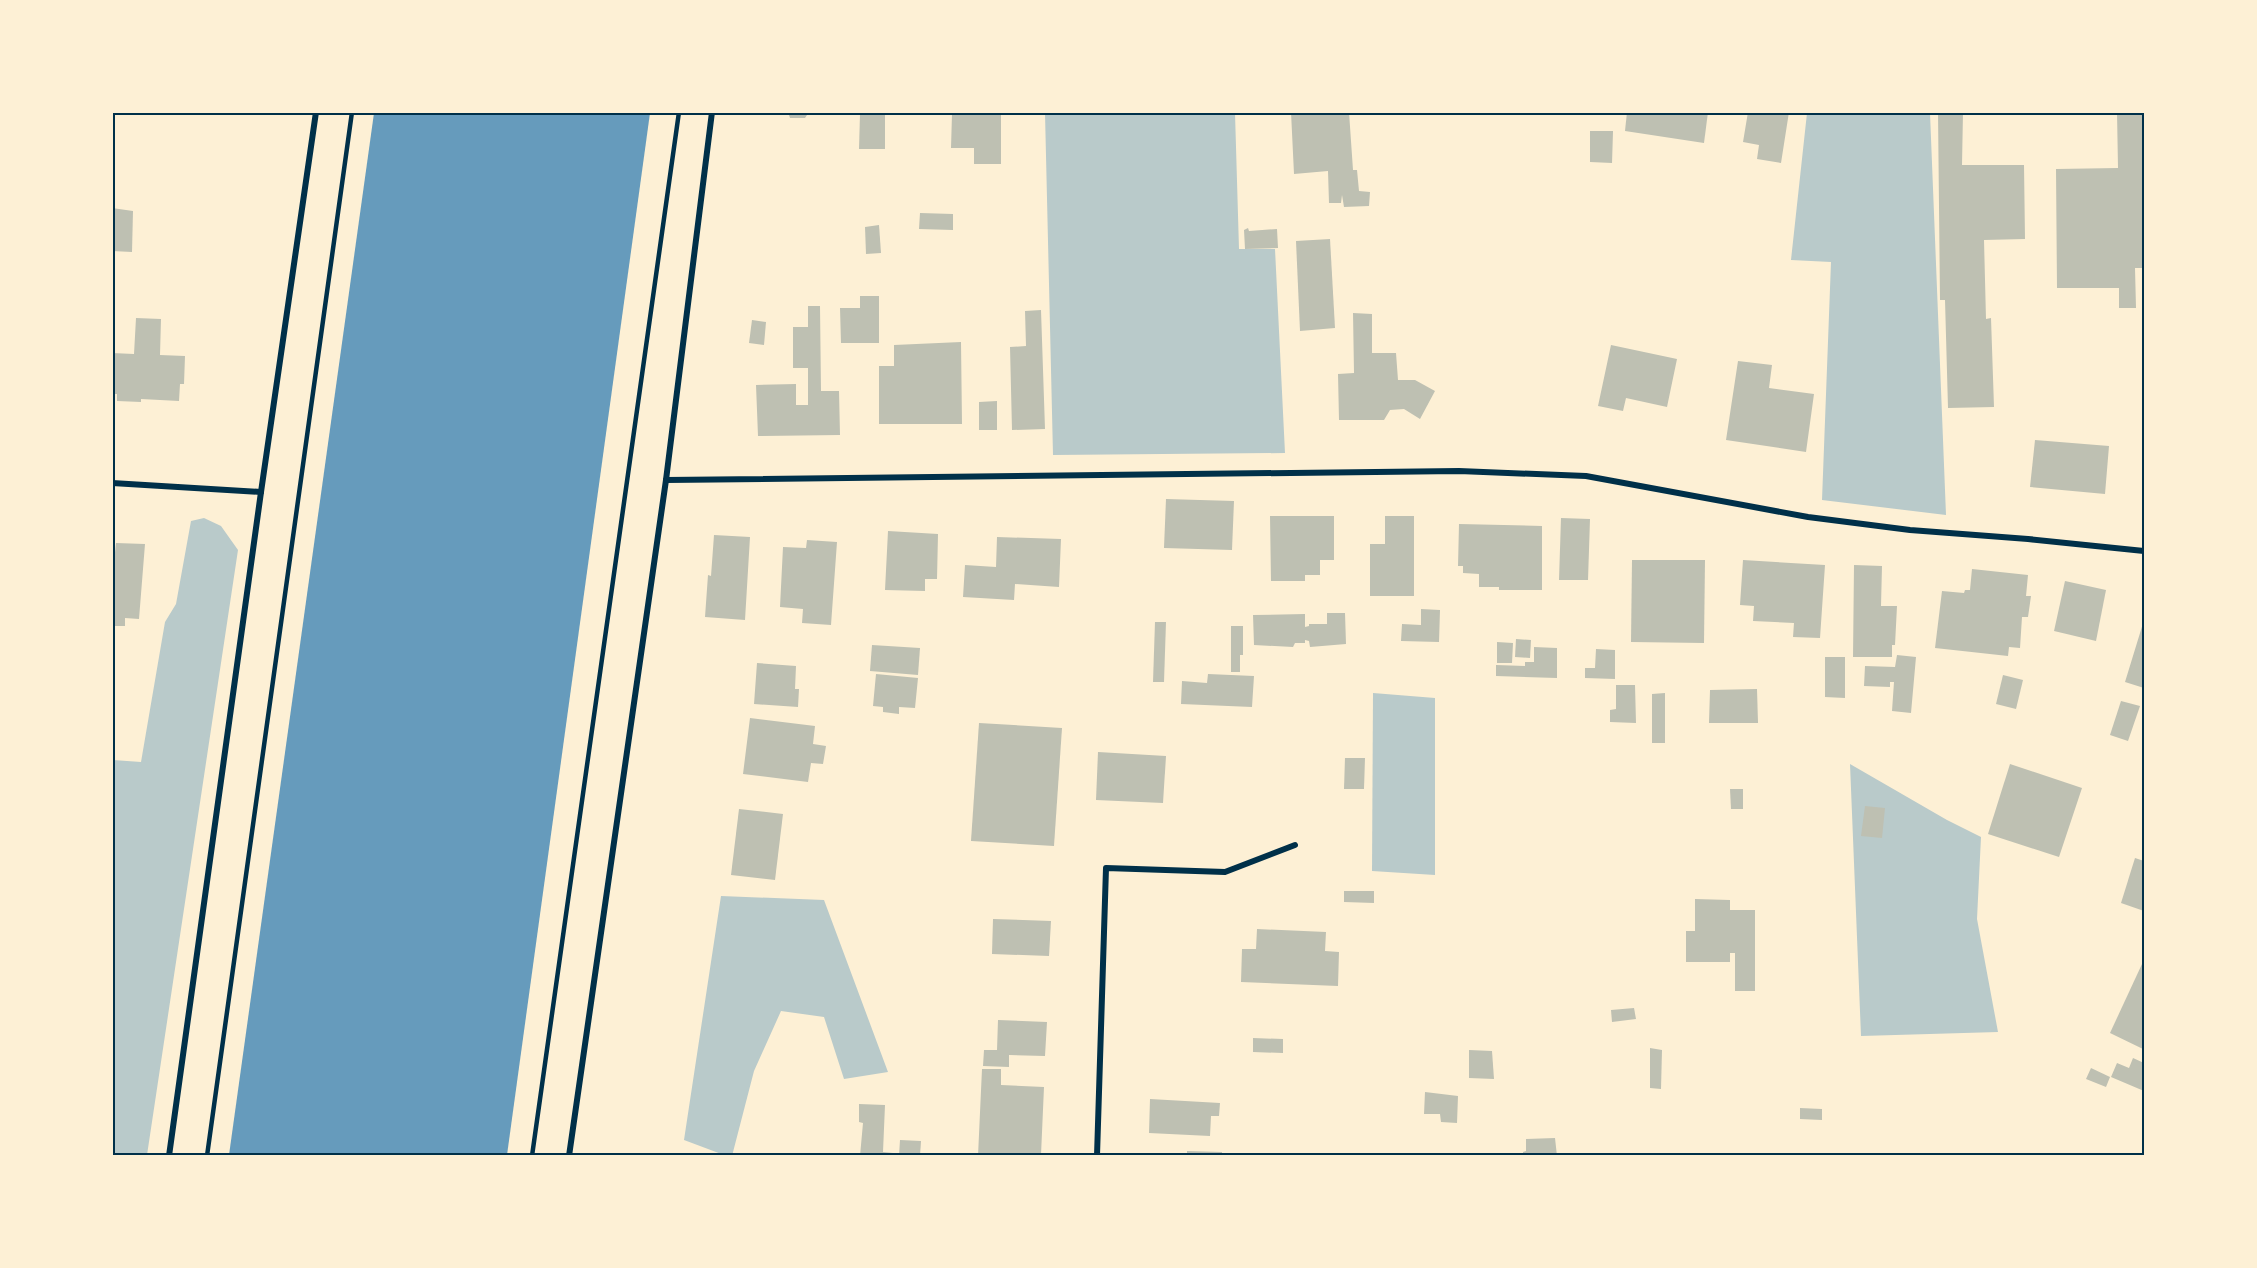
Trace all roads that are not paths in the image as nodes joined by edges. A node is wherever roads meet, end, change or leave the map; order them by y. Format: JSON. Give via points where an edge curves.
{"nodes":[{"id":1,"x":316,"y":112,"type":"edge"},
{"id":2,"x":352,"y":112,"type":"edge"},
{"id":3,"x":679,"y":112,"type":"edge"},
{"id":4,"x":712,"y":112,"type":"edge"},
{"id":5,"x":666,"y":480,"type":"junction"},
{"id":6,"x":112,"y":483,"type":"edge"},
{"id":7,"x":261,"y":492,"type":"junction"},
{"id":8,"x":2145,"y":551,"type":"edge"},
{"id":9,"x":1295,"y":845,"type":"dead end"},
{"id":10,"x":170,"y":1155,"type":"edge"},
{"id":11,"x":207,"y":1155,"type":"edge"},
{"id":12,"x":532,"y":1155,"type":"edge"},
{"id":13,"x":569,"y":1155,"type":"edge"},
{"id":14,"x":1097,"y":1155,"type":"edge"}],
"edges":[{"from":1,"to":7,"type":"street"},
{"from":2,"to":11,"type":"lane"},
{"from":3,"to":12,"type":"lane"},
{"from":4,"to":5,"type":"street"},
{"from":5,"to":8,"type":"street","via":[[1459,471],[1586,476],[1808,517]]},
{"from":5,"to":13,"type":"street"},
{"from":6,"to":7,"type":"street"},
{"from":7,"to":10,"type":"street"},
{"from":9,"to":14,"type":"street","via":[[1225,872],[1106,868]]}]}
